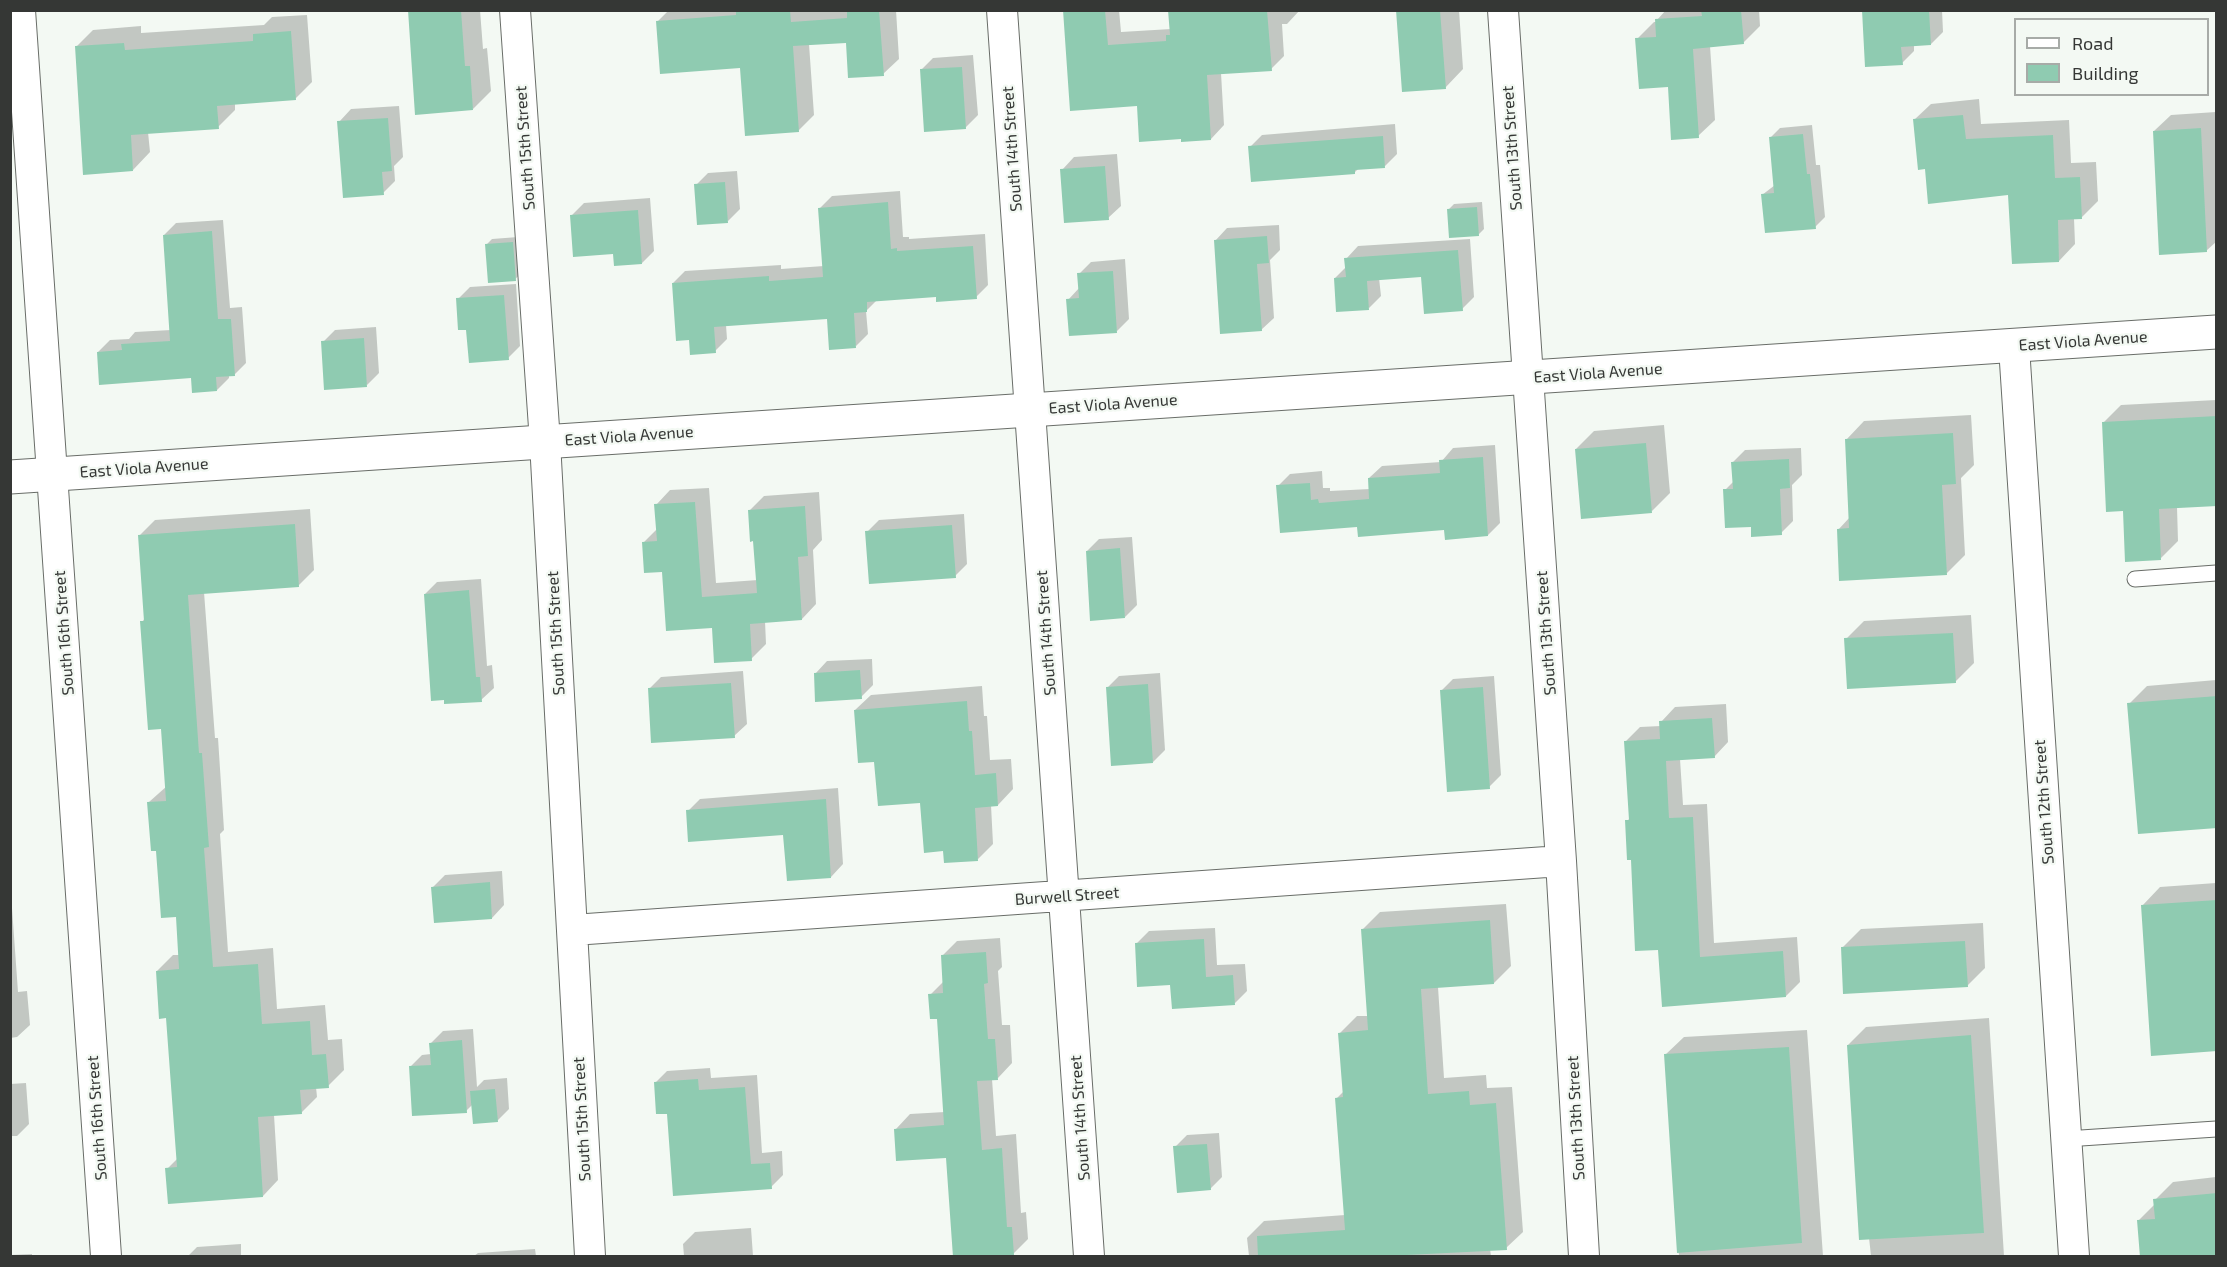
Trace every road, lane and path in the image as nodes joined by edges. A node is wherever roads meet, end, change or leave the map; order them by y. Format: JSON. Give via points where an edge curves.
{"nodes":[{"id":1,"x":20,"y":10,"type":"edge"},
{"id":2,"x":515,"y":10,"type":"edge"},
{"id":3,"x":1002,"y":10,"type":"edge"},
{"id":4,"x":1503,"y":10,"type":"edge"},
{"id":5,"x":2217,"y":332,"type":"edge"},
{"id":6,"x":2014,"y":346,"type":"junction"},
{"id":7,"x":1528,"y":378,"type":"junction"},
{"id":8,"x":1030,"y":409,"type":"junction"},
{"id":9,"x":545,"y":442,"type":"junction"},
{"id":10,"x":53,"y":474,"type":"junction"},
{"id":11,"x":10,"y":477,"type":"edge"},
{"id":12,"x":2217,"y":573,"type":"edge"},
{"id":13,"x":2135,"y":579,"type":"dead end"},
{"id":14,"x":1561,"y":861,"type":"junction"},
{"id":15,"x":1065,"y":896,"type":"junction"},
{"id":16,"x":573,"y":930,"type":"junction"},
{"id":17,"x":2217,"y":1129,"type":"edge"},
{"id":18,"x":2066,"y":1139,"type":"junction"},
{"id":19,"x":106,"y":1257,"type":"edge"},
{"id":20,"x":590,"y":1257,"type":"edge"},
{"id":21,"x":1089,"y":1257,"type":"edge"},
{"id":22,"x":1584,"y":1257,"type":"edge"},
{"id":23,"x":2074,"y":1257,"type":"edge"}],
"edges":[{"from":1,"to":10,"type":"street","name":"South 16th Street"},
{"from":2,"to":9,"type":"street","name":"South 15th Street"},
{"from":3,"to":8,"type":"street","name":"South 14th Street"},
{"from":4,"to":7,"type":"street","name":"South 13th Street"},
{"from":5,"to":6,"type":"street","name":"East Viola Avenue"},
{"from":6,"to":7,"type":"street","name":"East Viola Avenue"},
{"from":6,"to":18,"type":"street","name":"South 12th Street"},
{"from":7,"to":8,"type":"street","name":"East Viola Avenue"},
{"from":7,"to":14,"type":"street","name":"South 13th Street"},
{"from":8,"to":9,"type":"street","name":"East Viola Avenue"},
{"from":8,"to":15,"type":"street","name":"South 14th Street"},
{"from":9,"to":10,"type":"street","name":"East Viola Avenue"},
{"from":9,"to":16,"type":"street","name":"South 15th Street"},
{"from":10,"to":11,"type":"street","name":"East Viola Avenue"},
{"from":10,"to":19,"type":"street","name":"South 16th Street"},
{"from":12,"to":13,"type":"lane"},
{"from":14,"to":15,"type":"street","name":"Burwell Street"},
{"from":14,"to":22,"type":"street","name":"South 13th Street"},
{"from":15,"to":16,"type":"street","name":"Burwell Street"},
{"from":15,"to":21,"type":"street","name":"South 14th Street"},
{"from":16,"to":20,"type":"street","name":"South 15th Street"},
{"from":17,"to":18,"type":"lane"},
{"from":18,"to":23,"type":"street","name":"South 12th Street"}]}
